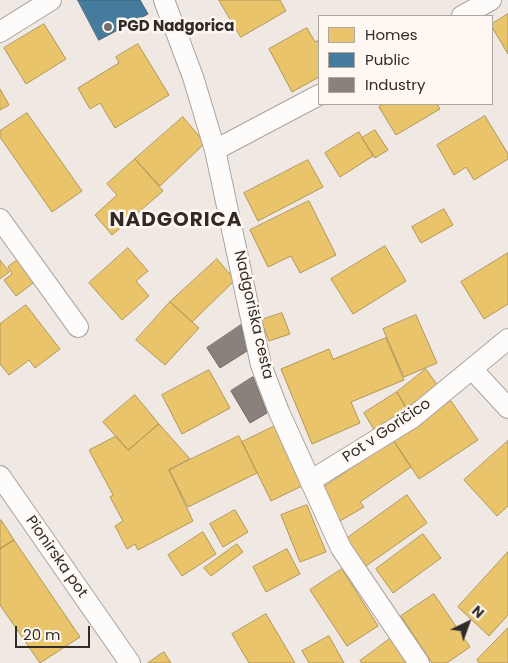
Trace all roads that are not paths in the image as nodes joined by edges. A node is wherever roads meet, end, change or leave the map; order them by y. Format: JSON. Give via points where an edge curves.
{"nodes":[{"id":1,"x":51,"y":0,"type":"edge"},
{"id":2,"x":491,"y":0,"type":"edge"},
{"id":3,"x":169,"y":2,"type":"edge"},
{"id":4,"x":464,"y":15,"type":"edge"},
{"id":5,"x":0,"y":32,"type":"edge"},
{"id":6,"x":318,"y":96,"type":"edge"},
{"id":7,"x":215,"y":150,"type":"junction"},
{"id":8,"x":0,"y":219,"type":"edge"},
{"id":9,"x":78,"y":327,"type":"dead end"},
{"id":10,"x":508,"y":339,"type":"edge"},
{"id":11,"x":472,"y":369,"type":"junction"},
{"id":12,"x":508,"y":408,"type":"edge"},
{"id":13,"x":0,"y":476,"type":"edge"},
{"id":14,"x":310,"y":481,"type":"junction"},
{"id":15,"x":130,"y":663,"type":"edge"},
{"id":16,"x":419,"y":663,"type":"edge"}],
"edges":[{"from":1,"to":5,"type":"street"},
{"from":2,"to":4,"type":"street"},
{"from":3,"to":7,"type":"street","name":"Nadgoriška cesta"},
{"from":6,"to":7,"type":"street"},
{"from":7,"to":14,"type":"street","name":"Nadgoriška cesta","via":[[261,365]]},
{"from":8,"to":9,"type":"street"},
{"from":10,"to":11,"type":"street","name":"Pot v Goričico"},
{"from":11,"to":12,"type":"street"},
{"from":11,"to":14,"type":"street","name":"Pot v Goričico","via":[[412,418]]},
{"from":13,"to":15,"type":"street","name":"Pionirska pot"},
{"from":14,"to":16,"type":"street","name":"Nadgoriška cesta","via":[[341,548]]}]}
